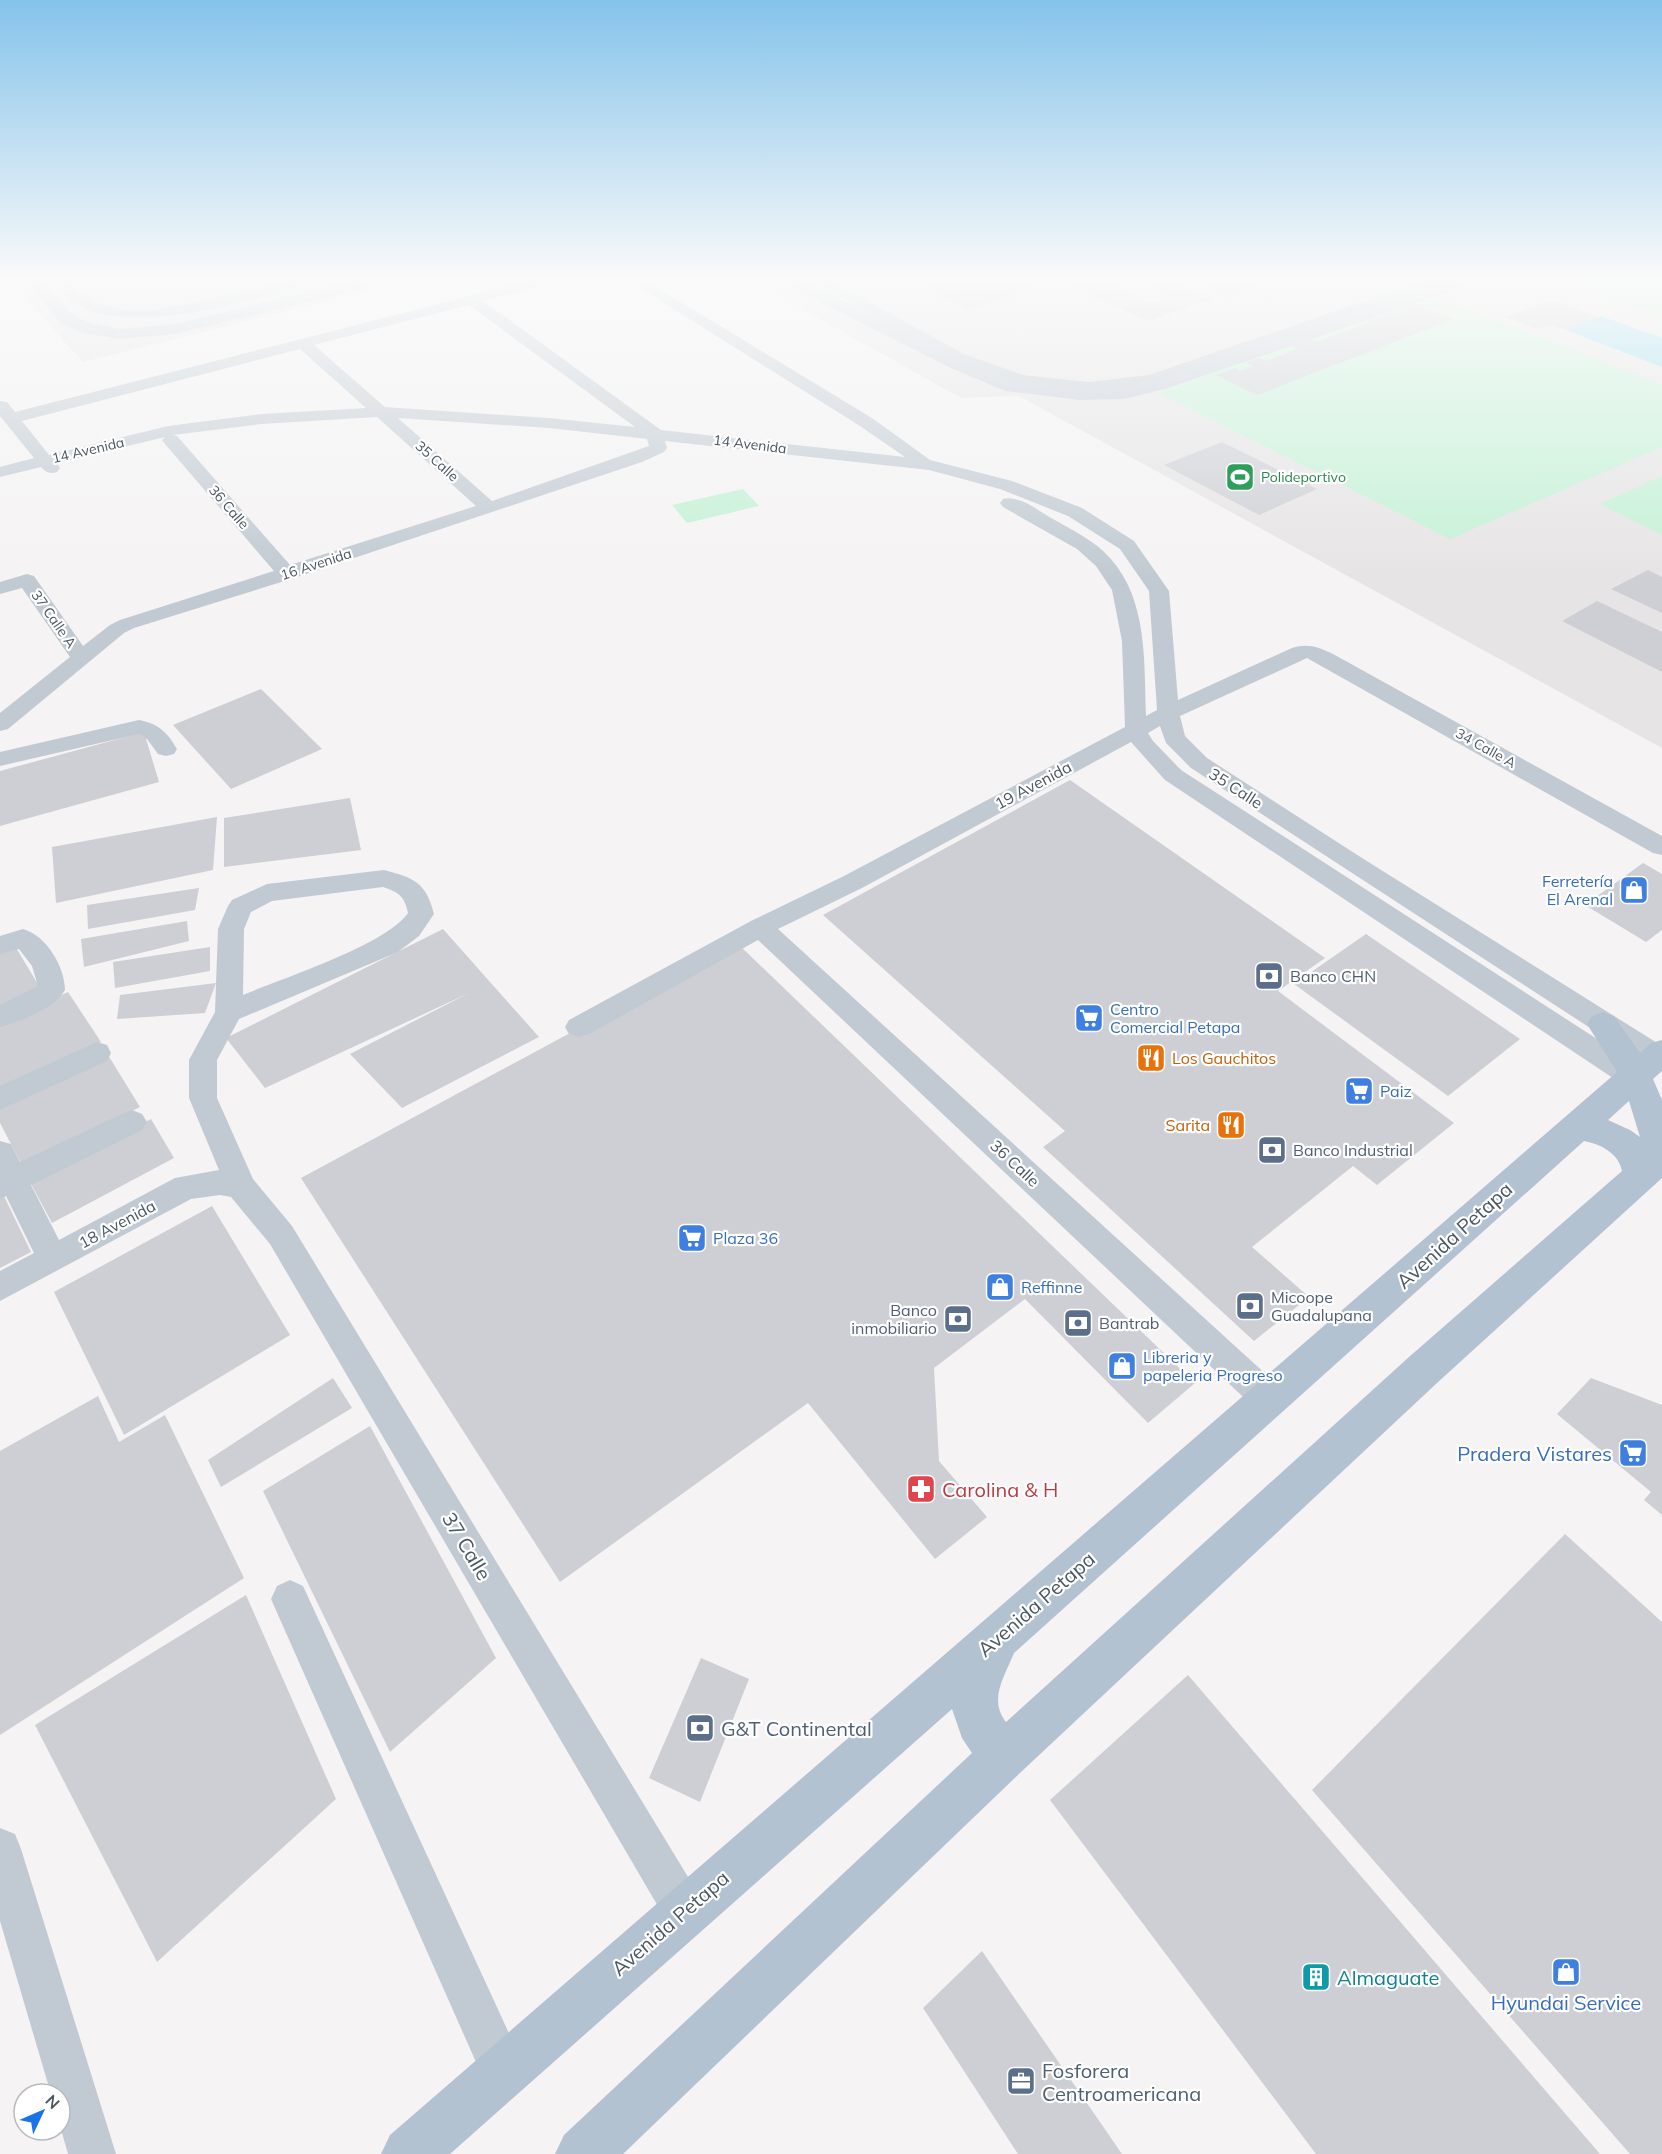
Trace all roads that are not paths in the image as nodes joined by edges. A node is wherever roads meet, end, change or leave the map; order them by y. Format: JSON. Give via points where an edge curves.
{"nodes":[{"id":1,"x":165,"y":379,"type":"edge"},
{"id":2,"x":344,"y":379,"type":"edge"},
{"id":3,"x":574,"y":379,"type":"edge"},
{"id":4,"x":795,"y":379,"type":"edge"},
{"id":5,"x":992,"y":379,"type":"edge"},
{"id":6,"x":1016,"y":379,"type":"edge"},
{"id":7,"x":1154,"y":379,"type":"edge"},
{"id":8,"x":1177,"y":379,"type":"edge"},
{"id":9,"x":0,"y":404,"type":"edge"},
{"id":10,"x":388,"y":417,"type":"junction"},
{"id":11,"x":12,"y":418,"type":"junction"},
{"id":12,"x":171,"y":440,"type":"junction"},
{"id":13,"x":656,"y":441,"type":"junction"},
{"id":14,"x":48,"y":464,"type":"junction"},
{"id":15,"x":0,"y":472,"type":"edge"},
{"id":16,"x":929,"y":473,"type":"junction"},
{"id":17,"x":0,"y":483,"type":"edge"},
{"id":18,"x":489,"y":508,"type":"junction"},
{"id":19,"x":287,"y":574,"type":"junction"},
{"id":20,"x":0,"y":588,"type":"edge"},
{"id":21,"x":1308,"y":651,"type":"joint"},
{"id":22,"x":81,"y":658,"type":"junction"},
{"id":23,"x":1168,"y":713,"type":"junction"},
{"id":24,"x":0,"y":724,"type":"edge"},
{"id":25,"x":1136,"y":730,"type":"junction"},
{"id":26,"x":166,"y":749,"type":"dead end"},
{"id":27,"x":0,"y":759,"type":"edge"},
{"id":28,"x":1662,"y":847,"type":"edge"},
{"id":29,"x":760,"y":927,"type":"junction"},
{"id":30,"x":0,"y":945,"type":"edge"},
{"id":31,"x":229,"y":1012,"type":"junction"},
{"id":32,"x":0,"y":1017,"type":"edge"},
{"id":33,"x":1603,"y":1024,"type":"joint"},
{"id":34,"x":579,"y":1027,"type":"dead end"},
{"id":35,"x":97,"y":1053,"type":"dead end"},
{"id":36,"x":1654,"y":1067,"type":"edge"},
{"id":37,"x":0,"y":1099,"type":"edge"},
{"id":38,"x":132,"y":1122,"type":"dead end"},
{"id":39,"x":1576,"y":1127,"type":"junction"},
{"id":40,"x":1655,"y":1163,"type":"edge"},
{"id":41,"x":4,"y":1173,"type":"edge"},
{"id":42,"x":241,"y":1187,"type":"junction"},
{"id":43,"x":53,"y":1259,"type":"junction"},
{"id":44,"x":0,"y":1287,"type":"edge"},
{"id":45,"x":1270,"y":1400,"type":"junction"},
{"id":46,"x":290,"y":1599,"type":"dead end"},
{"id":47,"x":1002,"y":1633,"type":"junction"},
{"id":48,"x":1004,"y":1755,"type":"junction"},
{"id":49,"x":0,"y":1849,"type":"edge"},
{"id":50,"x":684,"y":1910,"type":"junction"},
{"id":51,"x":503,"y":2071,"type":"junction"},
{"id":52,"x":92,"y":2154,"type":"edge"},
{"id":53,"x":409,"y":2154,"type":"edge"},
{"id":54,"x":583,"y":2154,"type":"edge"}],
"edges":[{"from":1,"to":11,"type":"street"},
{"from":2,"to":10,"type":"street","name":"35 Calle"},
{"from":3,"to":13,"type":"street"},
{"from":4,"to":16,"type":"street","via":[[866,422]]},
{"from":5,"to":8,"type":"street","via":[[1012,387],[1080,394],[1124,393]]},
{"from":6,"to":7,"type":"street","via":[[1089,387]]},
{"from":9,"to":11,"type":"street"},
{"from":10,"to":12,"type":"street","name":"14 Avenida"},
{"from":10,"to":13,"type":"street","name":"14 Avenida"},
{"from":10,"to":14,"type":"street","name":"14 Avenida","via":[[261,419],[168,431]]},
{"from":10,"to":18,"type":"street","name":"35 Calle"},
{"from":11,"to":14,"type":"street"},
{"from":12,"to":14,"type":"street","name":"14 Avenida"},
{"from":12,"to":19,"type":"street","name":"36 Calle"},
{"from":13,"to":16,"type":"street","name":"14 Avenida"},
{"from":13,"to":18,"type":"street","name":"16 Avenida","via":[[636,459]]},
{"from":14,"to":15,"type":"street","name":"14 Avenida"},
{"from":14,"to":17,"type":"street","name":"14 Avenida"},
{"from":16,"to":23,"type":"street","name":"35 Calle","via":[[1006,484],[1075,512],[1127,545],[1159,591]]},
{"from":16,"to":25,"type":"street","via":[[1019,507],[1084,545],[1103,562],[1122,591],[1132,641]]},
{"from":18,"to":19,"type":"street","name":"16 Avenida"},
{"from":19,"to":22,"type":"street","name":"16 Avenida","via":[[127,624]]},
{"from":20,"to":22,"type":"street","name":"37 Calle A","via":[[27,580]]},
{"from":21,"to":23,"type":"street","name":"19 Avenida","via":[[1291,654]]},
{"from":21,"to":28,"type":"street","name":"34 Calle A"},
{"from":22,"to":24,"type":"street","name":"16 Avenida"},
{"from":23,"to":25,"type":"street","name":"19 Avenida"},
{"from":23,"to":33,"type":"street","name":"35 Calle","via":[[1174,738],[1199,763]]},
{"from":25,"to":29,"type":"street","name":"19 Avenida","via":[[853,882]]},
{"from":25,"to":36,"type":"street","name":"35 Calle","via":[[1143,744],[1173,775]]},
{"from":26,"to":27,"type":"street","via":[[156,733],[139,727]]},
{"from":29,"to":34,"type":"street","name":"19 Avenida"},
{"from":29,"to":45,"type":"street","name":"36 Calle"},
{"from":30,"to":32,"type":"street","via":[[23,938],[53,981],[52,990],[41,998]]},
{"from":31,"to":31,"type":"street","via":[[231,929],[241,906],[267,893],[384,878],[405,885],[417,896],[421,914],[410,930],[389,945]]},
{"from":31,"to":42,"type":"street","name":"37 Calle","via":[[203,1060],[203,1098]]},
{"from":33,"to":36,"type":"main road"},
{"from":35,"to":37,"type":"street"},
{"from":36,"to":39,"type":"main road","name":"Avenida Petapa"},
{"from":36,"to":40,"type":"main road"},
{"from":38,"to":41,"type":"street"},
{"from":39,"to":40,"type":"main road","via":[[1592,1128],[1622,1142],[1639,1164]]},
{"from":39,"to":45,"type":"main road","name":"Avenida Petapa"},
{"from":40,"to":48,"type":"main road"},
{"from":41,"to":43,"type":"street"},
{"from":42,"to":43,"type":"street","name":"18 Avenida","via":[[220,1182],[186,1187]]},
{"from":42,"to":50,"type":"street","name":"37 Calle","via":[[281,1235]]},
{"from":43,"to":44,"type":"street","name":"18 Avenida"},
{"from":45,"to":47,"type":"main road","name":"Avenida Petapa"},
{"from":46,"to":51,"type":"street"},
{"from":47,"to":48,"type":"main road","via":[[982,1668],[976,1690],[976,1716]]},
{"from":47,"to":50,"type":"main road","name":"Avenida Petapa"},
{"from":48,"to":54,"type":"main road"},
{"from":49,"to":52,"type":"street"},
{"from":50,"to":51,"type":"main road","name":"Avenida Petapa"},
{"from":51,"to":53,"type":"main road","name":"Avenida Petapa"}]}
